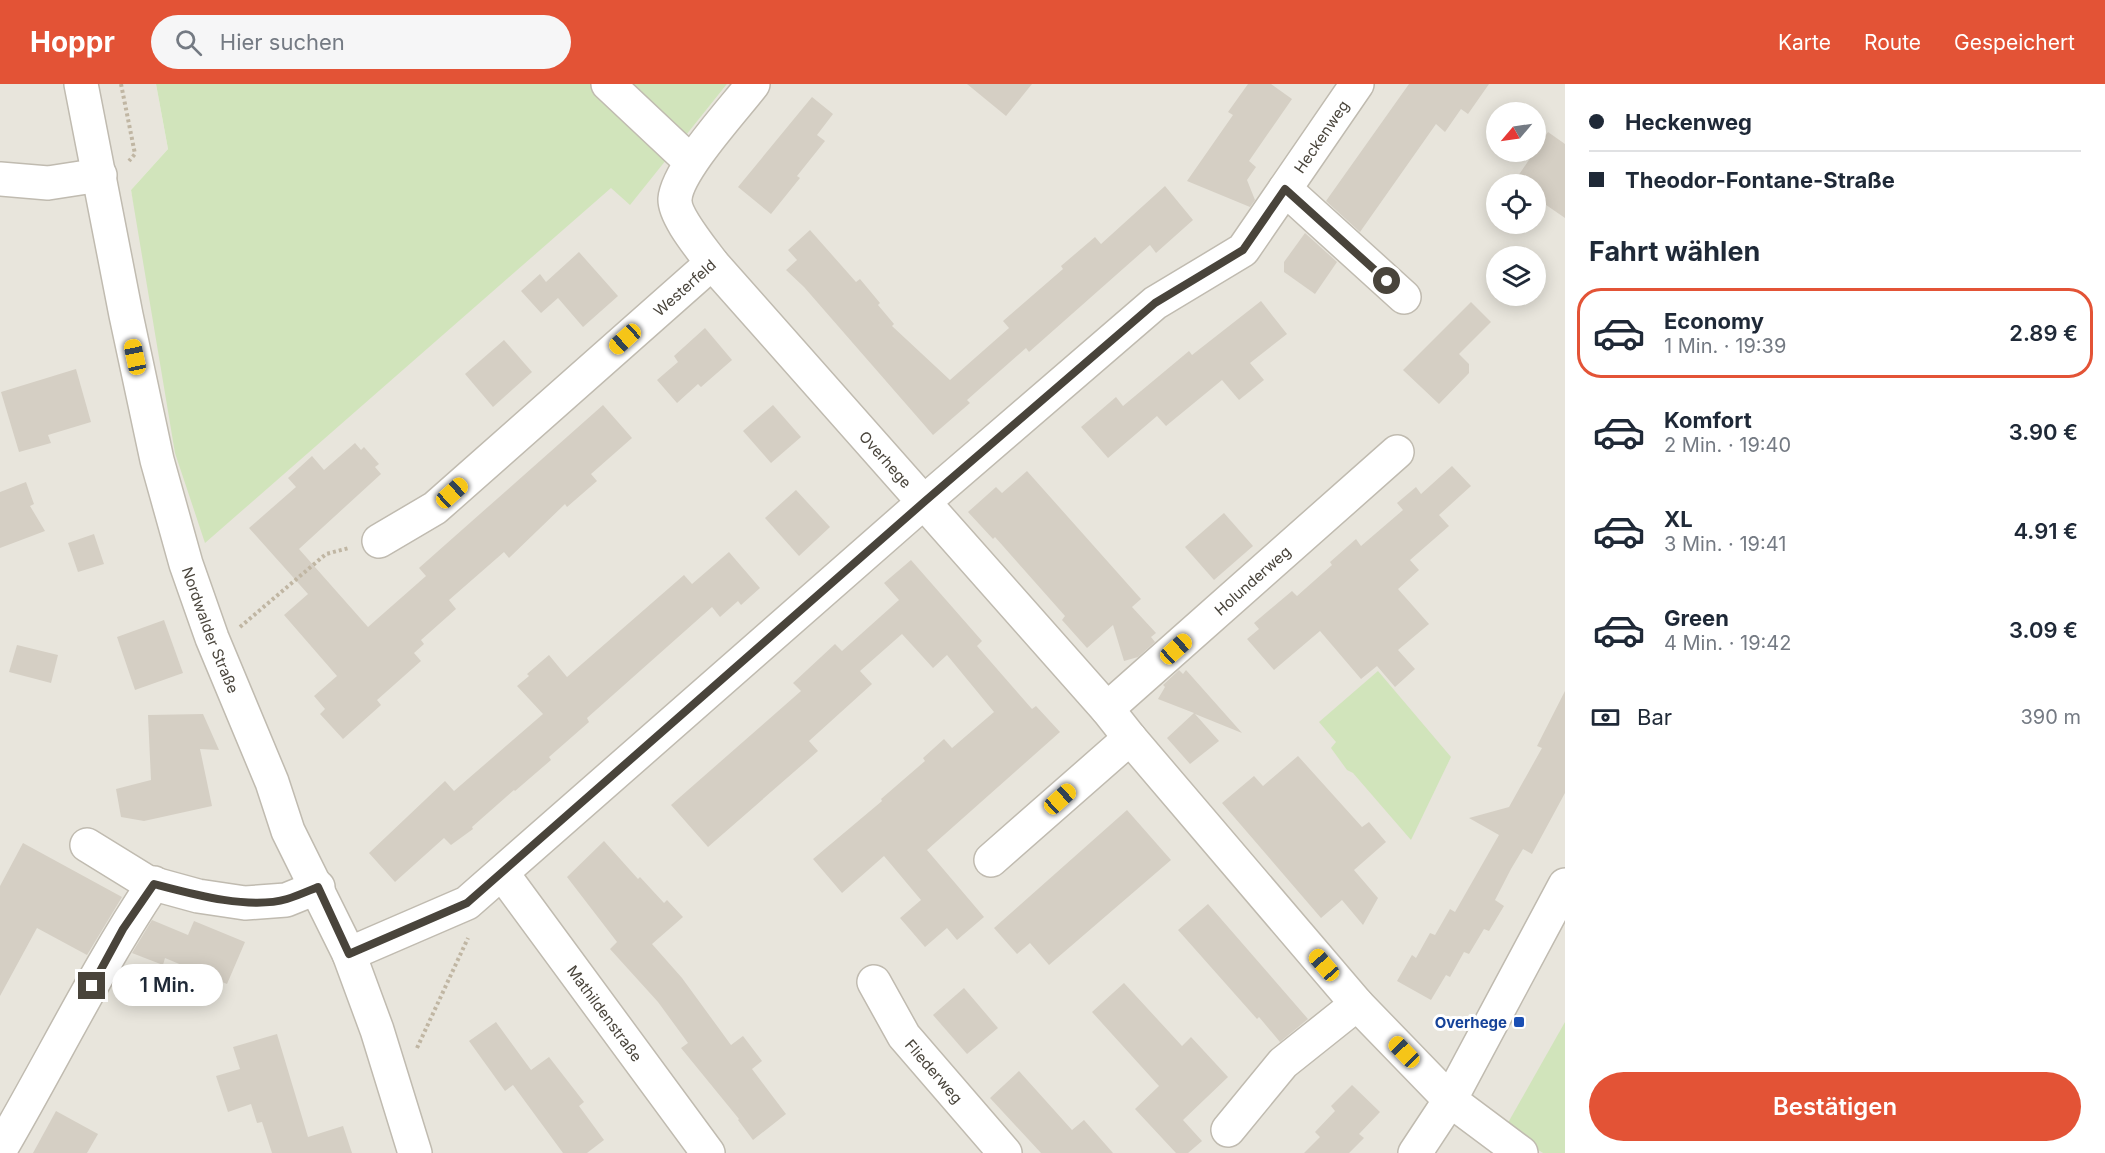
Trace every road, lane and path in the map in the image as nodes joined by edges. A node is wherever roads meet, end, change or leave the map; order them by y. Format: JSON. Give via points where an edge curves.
{"nodes":[{"id":1,"x":81,"y":84,"type":"edge"},
{"id":2,"x":608,"y":84,"type":"edge"},
{"id":3,"x":753,"y":84,"type":"edge"},
{"id":4,"x":1357,"y":84,"type":"edge"},
{"id":5,"x":691,"y":162,"type":"junction"},
{"id":6,"x":100,"y":175,"type":"junction"},
{"id":7,"x":0,"y":178,"type":"edge"},
{"id":8,"x":1285,"y":189,"type":"junction"},
{"id":9,"x":712,"y":263,"type":"junction"},
{"id":10,"x":1404,"y":297,"type":"dead end"},
{"id":11,"x":1397,"y":452,"type":"dead end"},
{"id":12,"x":924,"y":502,"type":"junction"},
{"id":13,"x":379,"y":541,"type":"joint"},
{"id":14,"x":241,"y":626,"type":"dead end"},
{"id":15,"x":1107,"y":709,"type":"junction"},
{"id":16,"x":1130,"y":738,"type":"junction"},
{"id":17,"x":87,"y":845,"type":"dead end"},
{"id":18,"x":990,"y":860,"type":"dead end"},
{"id":19,"x":502,"y":873,"type":"junction"},
{"id":20,"x":154,"y":884,"type":"junction"},
{"id":21,"x":1565,"y":885,"type":"edge"},
{"id":22,"x":318,"y":887,"type":"junction"},
{"id":23,"x":467,"y":903,"type":"junction"},
{"id":24,"x":349,"y":954,"type":"junction"},
{"id":25,"x":874,"y":982,"type":"dead end"},
{"id":26,"x":1357,"y":1004,"type":"junction"},
{"id":27,"x":389,"y":1067,"type":"junction"},
{"id":28,"x":1450,"y":1100,"type":"junction"},
{"id":29,"x":1228,"y":1130,"type":"dead end"},
{"id":30,"x":0,"y":1150,"type":"edge"},
{"id":31,"x":415,"y":1153,"type":"edge"},
{"id":32,"x":708,"y":1153,"type":"edge"},
{"id":33,"x":1005,"y":1153,"type":"edge"},
{"id":34,"x":1415,"y":1153,"type":"edge"},
{"id":35,"x":1521,"y":1153,"type":"edge"}],
"edges":[{"from":1,"to":6,"type":"street","name":"Nordwalder Straße"},
{"from":2,"to":5,"type":"street"},
{"from":3,"to":5,"type":"street","name":"Westerfeld"},
{"from":4,"to":8,"type":"street","name":"Heckenweg"},
{"from":5,"to":9,"type":"street","name":"Westerfeld","via":[[675,200],[685,226]]},
{"from":6,"to":7,"type":"street","via":[[48,183]]},
{"from":6,"to":22,"type":"street","name":"Nordwalder Straße","via":[[157,460],[186,564],[288,831]]},
{"from":8,"to":10,"type":"street","name":"Heckenweg"},
{"from":8,"to":12,"type":"street","name":"Heckenweg","via":[[1243,250],[1155,303]]},
{"from":9,"to":12,"type":"street","name":"Overhege"},
{"from":9,"to":13,"type":"street","name":"Westerfeld","via":[[435,508]]},
{"from":11,"to":15,"type":"street","name":"Holunderweg"},
{"from":12,"to":15,"type":"street","name":"Overhege"},
{"from":12,"to":19,"type":"street","name":"Heckenweg"},
{"from":13,"to":14,"type":"path","via":[[326,554]]},
{"from":15,"to":16,"type":"street","name":"Overhege"},
{"from":16,"to":18,"type":"street"},
{"from":16,"to":26,"type":"street","name":"Overhege"},
{"from":17,"to":20,"type":"street"},
{"from":19,"to":23,"type":"street","name":"Heckenweg"},
{"from":19,"to":32,"type":"street","name":"Mathildenstraße"},
{"from":20,"to":22,"type":"street","via":[[245,903],[286,900]]},
{"from":20,"to":30,"type":"street","via":[[123,929]]},
{"from":21,"to":28,"type":"street"},
{"from":22,"to":24,"type":"street","name":"Nordwalder Straße"},
{"from":23,"to":24,"type":"street","name":"Heckenweg"},
{"from":23,"to":27,"type":"path","via":[[473,925],[413,1058]]},
{"from":24,"to":27,"type":"street","name":"Nordwalder Straße"},
{"from":25,"to":33,"type":"street","name":"Fliederweg","via":[[904,1035]]},
{"from":26,"to":28,"type":"street","name":"Overhege"},
{"from":26,"to":29,"type":"street","via":[[1283,1063]]},
{"from":27,"to":31,"type":"street","name":"Nordwalder Straße"},
{"from":28,"to":34,"type":"street"},
{"from":28,"to":35,"type":"street","name":"Overhege"}]}
